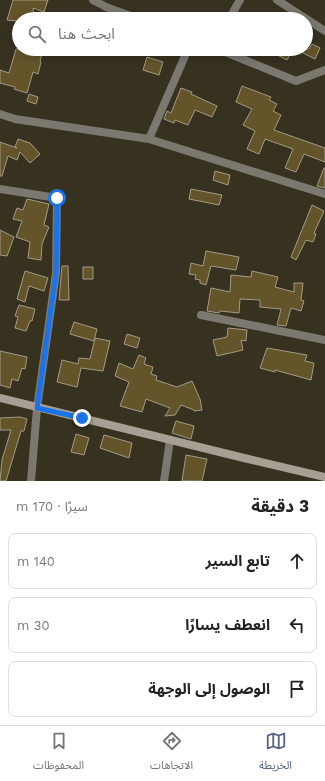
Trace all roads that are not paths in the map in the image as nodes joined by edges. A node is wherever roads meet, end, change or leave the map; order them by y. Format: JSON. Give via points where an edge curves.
{"nodes":[{"id":1,"x":93,"y":0,"type":"edge"},
{"id":2,"x":240,"y":0,"type":"edge"},
{"id":3,"x":277,"y":0,"type":"edge"},
{"id":4,"x":119,"y":12,"type":"edge"},
{"id":5,"x":233,"y":12,"type":"edge"},
{"id":6,"x":296,"y":12,"type":"edge"},
{"id":7,"x":313,"y":23,"type":"edge"},
{"id":8,"x":325,"y":31,"type":"edge"},
{"id":9,"x":185,"y":56,"type":"edge"},
{"id":10,"x":235,"y":56,"type":"edge"},
{"id":11,"x":325,"y":70,"type":"edge"},
{"id":12,"x":0,"y":114,"type":"edge"},
{"id":13,"x":149,"y":139,"type":"junction"},
{"id":14,"x":0,"y":188,"type":"edge"},
{"id":15,"x":325,"y":194,"type":"edge"},
{"id":16,"x":201,"y":315,"type":"dead end"},
{"id":17,"x":325,"y":340,"type":"edge"},
{"id":18,"x":1,"y":399,"type":"edge"},
{"id":19,"x":37,"y":408,"type":"junction"},
{"id":20,"x":170,"y":440,"type":"junction"},
{"id":21,"x":325,"y":476,"type":"edge"},
{"id":22,"x":32,"y":481,"type":"edge"},
{"id":23,"x":164,"y":481,"type":"edge"}],
"edges":[{"from":1,"to":4,"type":"street"},
{"from":2,"to":5,"type":"street"},
{"from":3,"to":6,"type":"street"},
{"from":7,"to":8,"type":"street"},
{"from":9,"to":13,"type":"street"},
{"from":10,"to":11,"type":"street","via":[[296,81]]},
{"from":12,"to":13,"type":"street","via":[[15,119]]},
{"from":13,"to":15,"type":"street"},
{"from":14,"to":19,"type":"street","via":[[57,198],[56,272]]},
{"from":16,"to":17,"type":"street"},
{"from":18,"to":19,"type":"street"},
{"from":19,"to":20,"type":"street"},
{"from":19,"to":22,"type":"street"},
{"from":20,"to":21,"type":"street"},
{"from":20,"to":23,"type":"street"}]}
